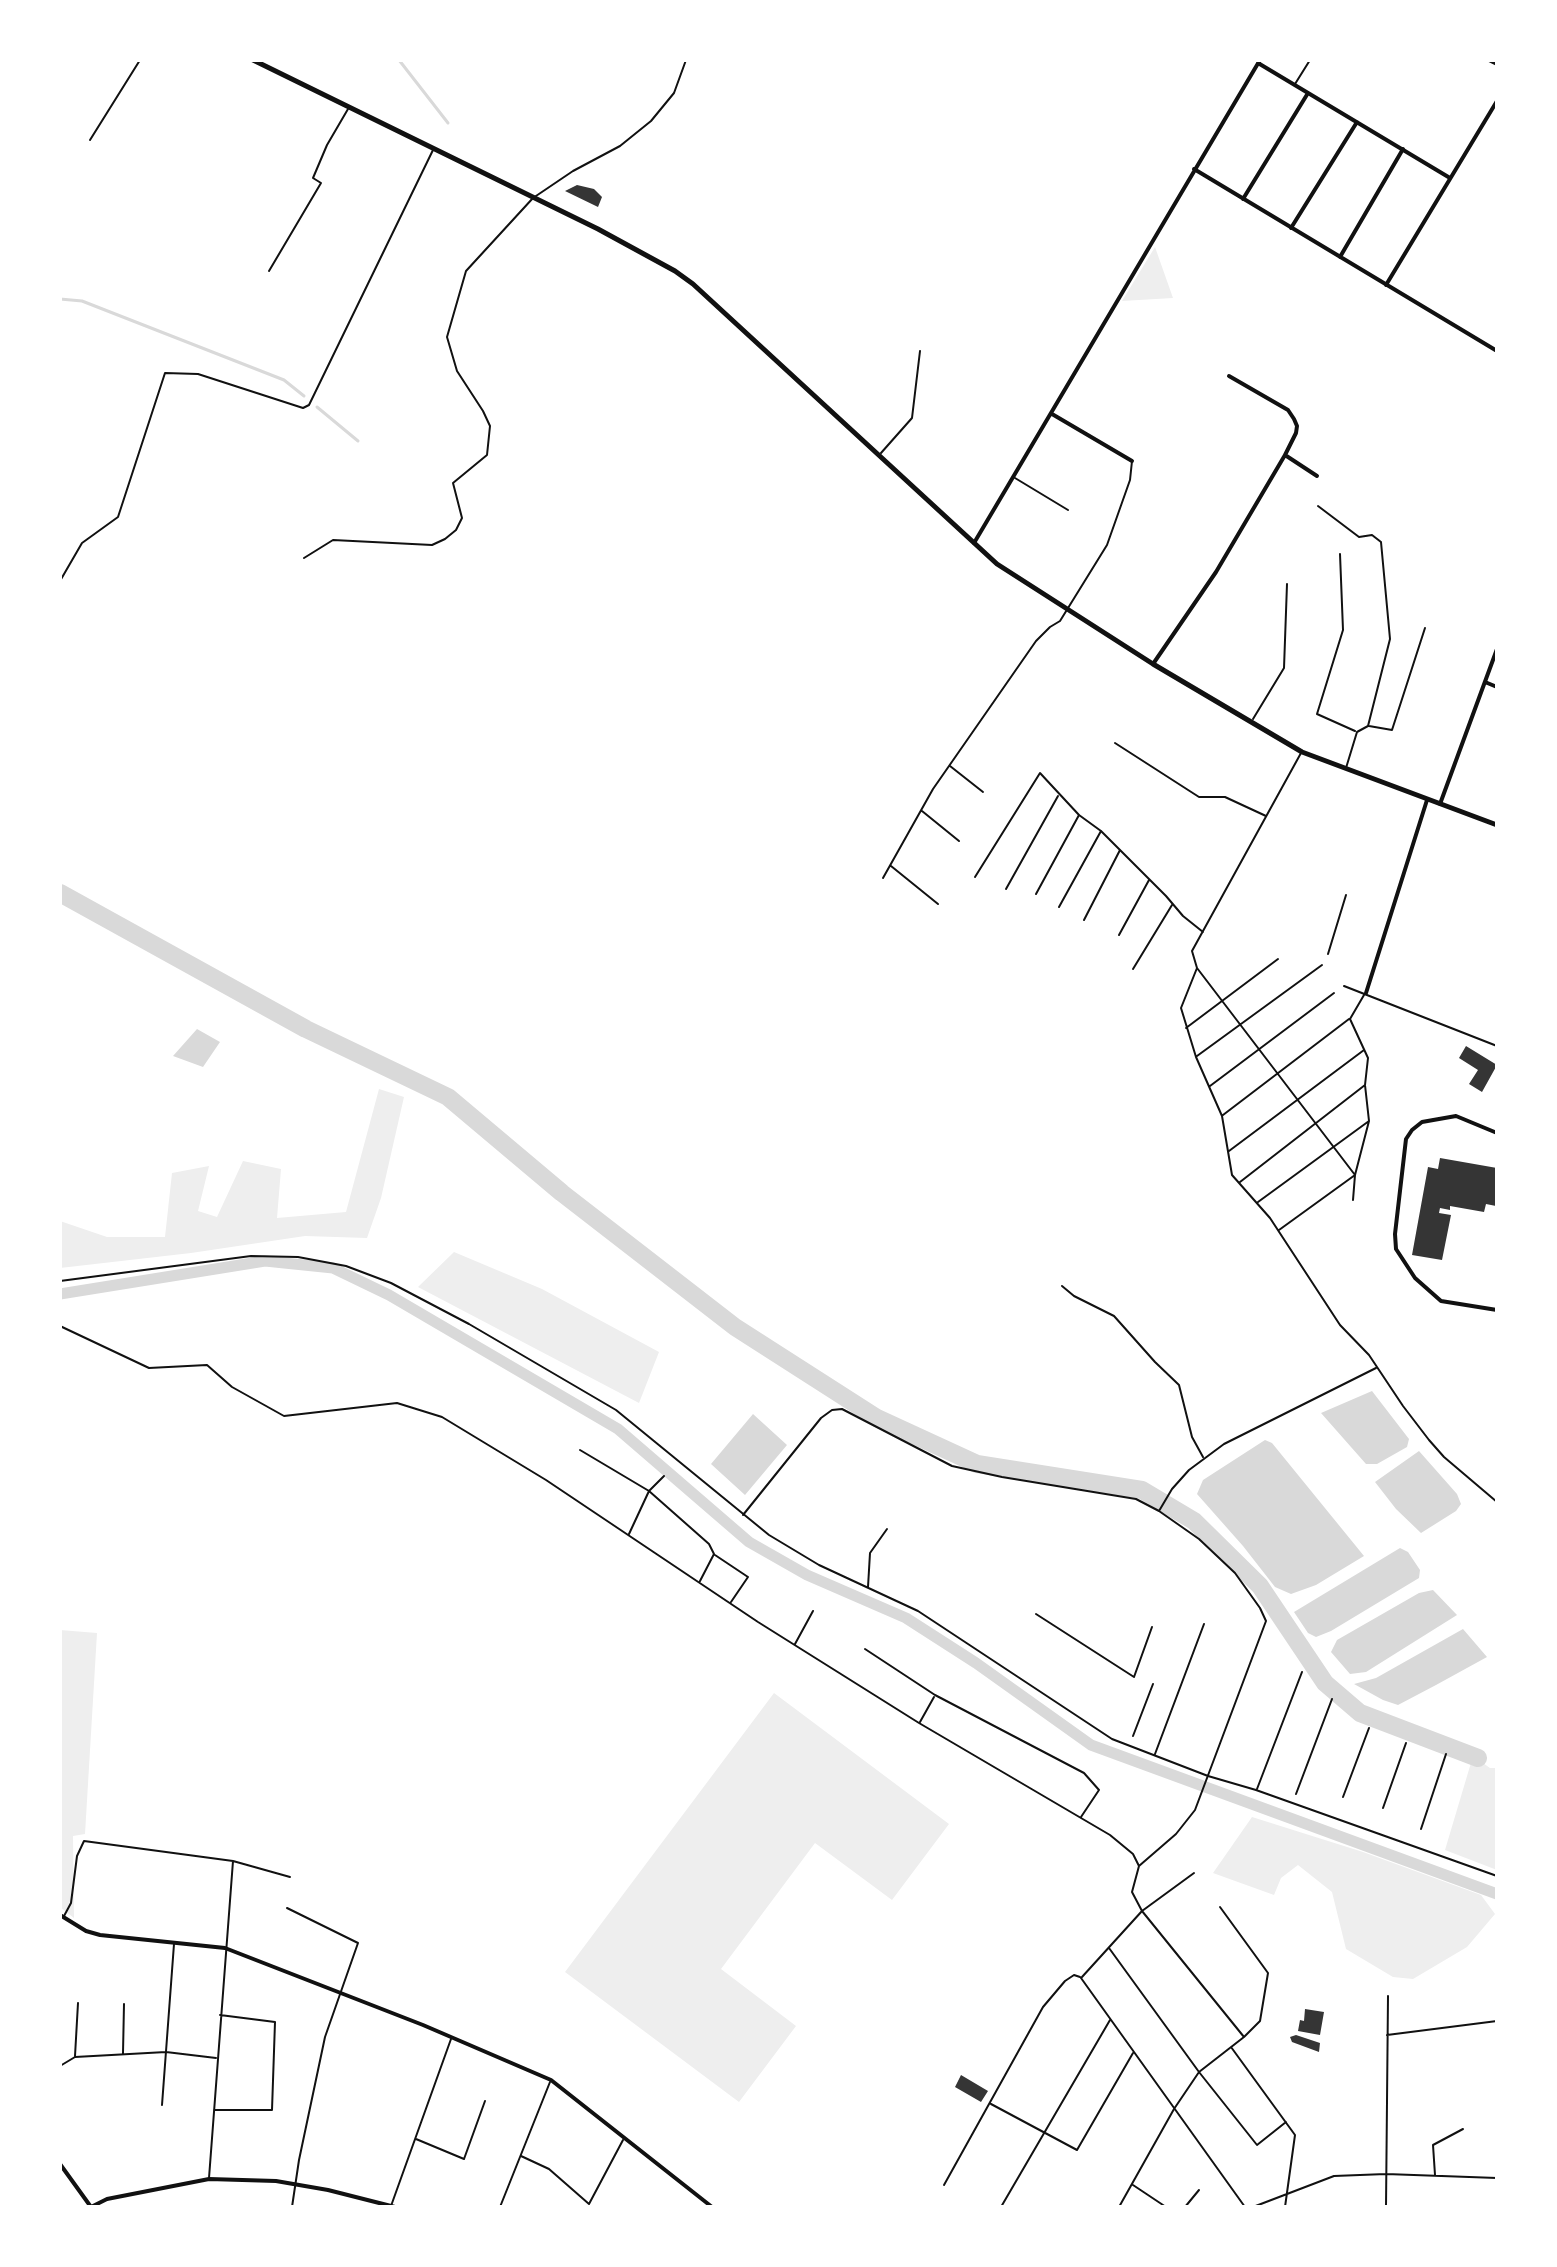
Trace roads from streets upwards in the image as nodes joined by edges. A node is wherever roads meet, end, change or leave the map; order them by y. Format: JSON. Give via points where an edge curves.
{"nodes":[{"id":1,"x":253,"y":60,"type":"edge"},
{"id":2,"x":1489,"y":60,"type":"edge"},
{"id":3,"x":1259,"y":62,"type":"edge"},
{"id":4,"x":1497,"y":64,"type":"edge"},
{"id":5,"x":1308,"y":93,"type":"junction"},
{"id":6,"x":1497,"y":101,"type":"edge"},
{"id":7,"x":1357,"y":122,"type":"junction"},
{"id":8,"x":1403,"y":149,"type":"junction"},
{"id":9,"x":1194,"y":169,"type":"junction"},
{"id":10,"x":1450,"y":178,"type":"junction"},
{"id":11,"x":1243,"y":199,"type":"junction"},
{"id":12,"x":1291,"y":228,"type":"junction"},
{"id":13,"x":1340,"y":257,"type":"junction"},
{"id":14,"x":1386,"y":285,"type":"junction"},
{"id":15,"x":1497,"y":351,"type":"edge"},
{"id":16,"x":1229,"y":376,"type":"dead end"},
{"id":17,"x":1052,"y":414,"type":"junction"},
{"id":18,"x":1285,"y":455,"type":"junction"},
{"id":19,"x":1132,"y":461,"type":"road end"},
{"id":20,"x":1317,"y":476,"type":"dead end"},
{"id":21,"x":974,"y":543,"type":"junction"},
{"id":22,"x":1497,"y":649,"type":"edge"},
{"id":23,"x":1153,"y":664,"type":"junction"},
{"id":24,"x":1485,"y":682,"type":"junction"},
{"id":25,"x":1497,"y":687,"type":"edge"},
{"id":26,"x":1427,"y":800,"type":"junction"},
{"id":27,"x":1440,"y":804,"type":"junction"},
{"id":28,"x":1497,"y":825,"type":"edge"},
{"id":29,"x":1366,"y":993,"type":"road end"},
{"id":30,"x":1497,"y":1133,"type":"edge"},
{"id":31,"x":1497,"y":1310,"type":"edge"},
{"id":32,"x":62,"y":1916,"type":"edge"},
{"id":33,"x":60,"y":2164,"type":"edge"},
{"id":34,"x":392,"y":2206,"type":"edge"},
{"id":35,"x":91,"y":2207,"type":"edge"},
{"id":36,"x":712,"y":2207,"type":"edge"}],
"edges":[{"from":1,"to":21,"type":"street","via":[[651,256],[693,284]]},
{"from":2,"to":4,"type":"street"},
{"from":3,"to":5,"type":"street"},
{"from":3,"to":9,"type":"street"},
{"from":5,"to":7,"type":"street"},
{"from":5,"to":11,"type":"street"},
{"from":6,"to":10,"type":"street"},
{"from":7,"to":8,"type":"street"},
{"from":7,"to":12,"type":"street"},
{"from":8,"to":10,"type":"street"},
{"from":8,"to":13,"type":"street"},
{"from":9,"to":11,"type":"street"},
{"from":9,"to":17,"type":"street"},
{"from":10,"to":14,"type":"street"},
{"from":11,"to":12,"type":"street"},
{"from":12,"to":13,"type":"street"},
{"from":13,"to":14,"type":"street"},
{"from":14,"to":15,"type":"street"},
{"from":16,"to":18,"type":"street","via":[[1288,410],[1297,426]]},
{"from":17,"to":19,"type":"street"},
{"from":17,"to":21,"type":"street"},
{"from":18,"to":20,"type":"street"},
{"from":18,"to":23,"type":"street","via":[[1216,572]]},
{"from":21,"to":23,"type":"street","via":[[997,564]]},
{"from":22,"to":24,"type":"street"},
{"from":23,"to":26,"type":"street","via":[[1302,752]]},
{"from":24,"to":25,"type":"street"},
{"from":24,"to":27,"type":"street"},
{"from":26,"to":27,"type":"street"},
{"from":26,"to":29,"type":"street"},
{"from":27,"to":28,"type":"street"},
{"from":30,"to":31,"type":"street","via":[[1456,1116],[1422,1122],[1412,1130],[1406,1139],[1395,1234],[1396,1249],[1415,1278],[1441,1301]]},
{"from":32,"to":36,"type":"street","via":[[100,1935],[225,1948],[551,2080]]},
{"from":33,"to":35,"type":"street"},
{"from":34,"to":35,"type":"street","via":[[296,2184],[209,2179],[107,2199]]}]}
